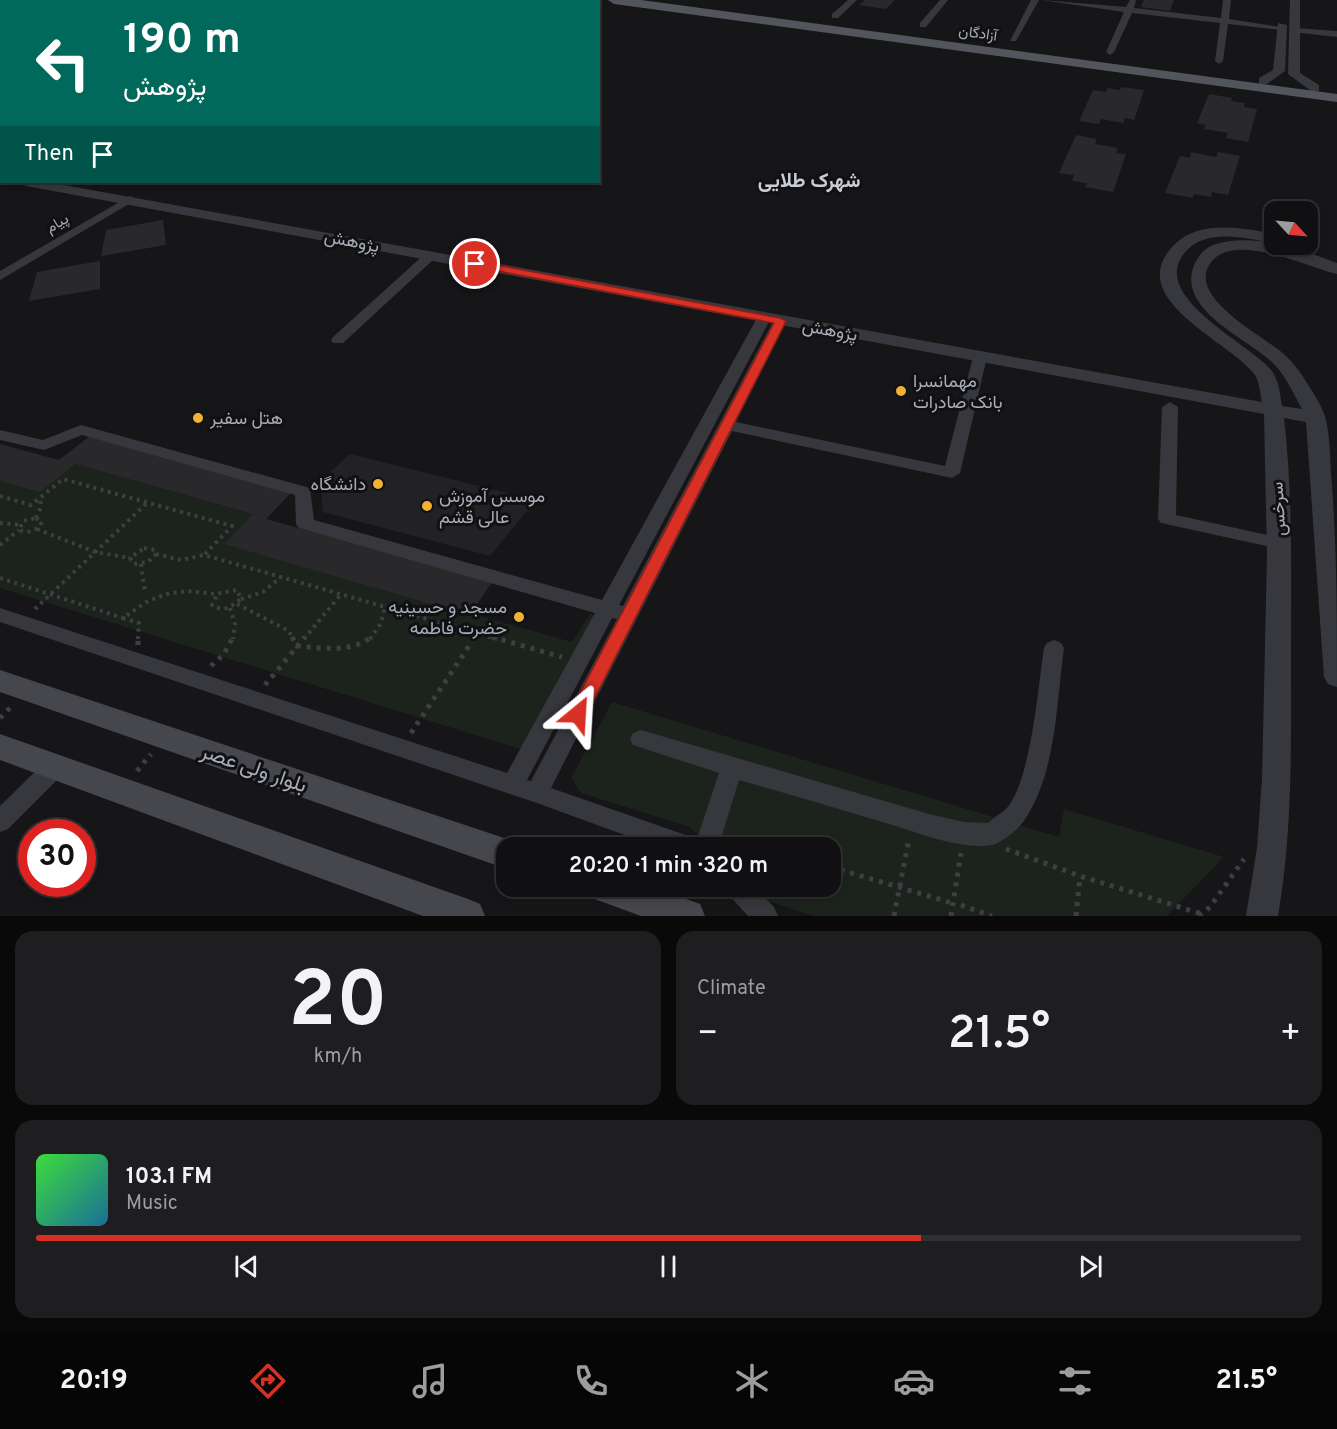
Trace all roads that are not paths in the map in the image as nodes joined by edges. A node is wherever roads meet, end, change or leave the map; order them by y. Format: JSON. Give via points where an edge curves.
{"nodes":[{"id":1,"x":614,"y":0,"type":"edge"},
{"id":2,"x":654,"y":0,"type":"edge"},
{"id":3,"x":853,"y":0,"type":"edge"},
{"id":4,"x":944,"y":0,"type":"edge"},
{"id":5,"x":1035,"y":0,"type":"edge"},
{"id":6,"x":1045,"y":0,"type":"edge"},
{"id":7,"x":1133,"y":0,"type":"edge"},
{"id":8,"x":1227,"y":0,"type":"edge"},
{"id":9,"x":1295,"y":0,"type":"edge"},
{"id":10,"x":1282,"y":9,"type":"dead end"},
{"id":11,"x":1129,"y":10,"type":"junction"},
{"id":12,"x":835,"y":16,"type":"dead end"},
{"id":13,"x":1224,"y":21,"type":"junction"},
{"id":14,"x":923,"y":25,"type":"dead end"},
{"id":15,"x":1282,"y":28,"type":"junction"},
{"id":16,"x":1295,"y":30,"type":"junction"},
{"id":17,"x":1337,"y":34,"type":"edge"},
{"id":18,"x":1013,"y":39,"type":"dead end"},
{"id":19,"x":1110,"y":52,"type":"dead end"},
{"id":20,"x":1068,"y":58,"type":"junction"},
{"id":21,"x":1219,"y":61,"type":"dead end"},
{"id":22,"x":1263,"y":81,"type":"junction"},
{"id":23,"x":1315,"y":88,"type":"junction"},
{"id":24,"x":1337,"y":91,"type":"edge"},
{"id":25,"x":1337,"y":98,"type":"edge"},
{"id":26,"x":32,"y":183,"type":"edge"},
{"id":27,"x":124,"y":198,"type":"junction"},
{"id":28,"x":1264,"y":237,"type":"edge"},
{"id":29,"x":1318,"y":249,"type":"edge"},
{"id":30,"x":1337,"y":255,"type":"edge"},
{"id":31,"x":430,"y":256,"type":"junction"},
{"id":32,"x":0,"y":267,"type":"edge"},
{"id":33,"x":1337,"y":269,"type":"edge"},
{"id":34,"x":0,"y":276,"type":"edge"},
{"id":35,"x":772,"y":320,"type":"junction"},
{"id":36,"x":338,"y":340,"type":"dead end"},
{"id":37,"x":980,"y":357,"type":"junction"},
{"id":38,"x":1170,"y":407,"type":"dead end"},
{"id":39,"x":1273,"y":410,"type":"junction"},
{"id":40,"x":1316,"y":418,"type":"junction"},
{"id":41,"x":727,"y":425,"type":"junction"},
{"id":42,"x":0,"y":435,"type":"edge"},
{"id":43,"x":1330,"y":512,"type":"edge"},
{"id":44,"x":1280,"y":543,"type":"junction"},
{"id":45,"x":1331,"y":547,"type":"edge"},
{"id":46,"x":607,"y":609,"type":"junction"},
{"id":47,"x":0,"y":615,"type":"edge"},
{"id":48,"x":629,"y":615,"type":"junction"},
{"id":49,"x":1054,"y":648,"type":"dead end"},
{"id":50,"x":1337,"y":677,"type":"edge"},
{"id":51,"x":0,"y":681,"type":"edge"},
{"id":52,"x":641,"y":739,"type":"dead end"},
{"id":53,"x":0,"y":747,"type":"edge"},
{"id":54,"x":55,"y":766,"type":"junction"},
{"id":55,"x":732,"y":768,"type":"junction"},
{"id":56,"x":512,"y":785,"type":"junction"},
{"id":57,"x":537,"y":793,"type":"junction"},
{"id":58,"x":0,"y":822,"type":"edge"},
{"id":59,"x":661,"y":837,"type":"edge"},
{"id":60,"x":710,"y":837,"type":"edge"},
{"id":61,"x":496,"y":850,"type":"edge"},
{"id":62,"x":634,"y":897,"type":"edge"},
{"id":63,"x":747,"y":897,"type":"edge"},
{"id":64,"x":468,"y":916,"type":"edge"},
{"id":65,"x":688,"y":916,"type":"edge"},
{"id":66,"x":765,"y":916,"type":"edge"},
{"id":67,"x":1262,"y":916,"type":"edge"}],
"edges":[{"from":1,"to":20,"type":"main road","name":"آزادگان"},
{"from":2,"to":20,"type":"main road","name":"آزادگان"},
{"from":3,"to":12,"type":"street"},
{"from":4,"to":14,"type":"street"},
{"from":5,"to":18,"type":"street"},
{"from":6,"to":11,"type":"street"},
{"from":7,"to":11,"type":"street"},
{"from":8,"to":13,"type":"street"},
{"from":9,"to":16,"type":"street"},
{"from":10,"to":15,"type":"street"},
{"from":11,"to":13,"type":"street"},
{"from":11,"to":19,"type":"street"},
{"from":13,"to":15,"type":"street"},
{"from":13,"to":21,"type":"street"},
{"from":15,"to":16,"type":"street"},
{"from":15,"to":22,"type":"street","via":[[1279,71]]},
{"from":16,"to":17,"type":"street"},
{"from":16,"to":23,"type":"street","via":[[1294,74]]},
{"from":20,"to":22,"type":"main road","name":"آزادگان"},
{"from":20,"to":25,"type":"main road","name":"آزادگان"},
{"from":22,"to":23,"type":"main road","name":"آزادگان"},
{"from":23,"to":24,"type":"main road","name":"آزادگان"},
{"from":26,"to":27,"type":"street","name":"پژوهش"},
{"from":27,"to":31,"type":"street","name":"پژوهش"},
{"from":27,"to":32,"type":"street","name":"پیام"},
{"from":27,"to":34,"type":"street","name":"پیام"},
{"from":28,"to":39,"type":"street","name":"سرخس","via":[[1223,232],[1194,235],[1177,250],[1170,268],[1172,291],[1193,316],[1265,375]]},
{"from":29,"to":30,"type":"street"},
{"from":31,"to":35,"type":"street","name":"پژوهش"},
{"from":31,"to":36,"type":"street"},
{"from":33,"to":40,"type":"street","via":[[1290,251],[1231,245],[1215,250],[1203,261],[1198,277],[1202,294],[1218,314],[1279,359],[1296,380]]},
{"from":35,"to":37,"type":"street","name":"پژوهش"},
{"from":35,"to":41,"type":"street"},
{"from":35,"to":46,"type":"street"},
{"from":37,"to":39,"type":"street","name":"پژوهش"},
{"from":37,"to":41,"type":"street","via":[[952,473]]},
{"from":38,"to":44,"type":"street","via":[[1167,519]]},
{"from":39,"to":40,"type":"street","name":"پژوهش"},
{"from":39,"to":44,"type":"street","name":"سرخس"},
{"from":40,"to":43,"type":"street"},
{"from":41,"to":48,"type":"street"},
{"from":42,"to":46,"type":"street","via":[[44,445],[81,430],[304,492],[305,524]]},
{"from":43,"to":45,"type":"street"},
{"from":44,"to":67,"type":"street","name":"سرخس","via":[[1271,878]]},
{"from":45,"to":50,"type":"street"},
{"from":46,"to":48,"type":"street"},
{"from":46,"to":56,"type":"street"},
{"from":47,"to":56,"type":"street"},
{"from":48,"to":57,"type":"street"},
{"from":49,"to":55,"type":"street","via":[[1038,757],[1029,790],[1015,815],[992,834],[964,833]]},
{"from":51,"to":61,"type":"main road","name":"بلوار ولی عصر"},
{"from":52,"to":55,"type":"street"},
{"from":53,"to":54,"type":"main road"},
{"from":54,"to":58,"type":"street"},
{"from":54,"to":64,"type":"main road"},
{"from":55,"to":60,"type":"street"},
{"from":56,"to":57,"type":"street"},
{"from":57,"to":59,"type":"street"},
{"from":62,"to":65,"type":"main road"},
{"from":63,"to":66,"type":"street"}]}
